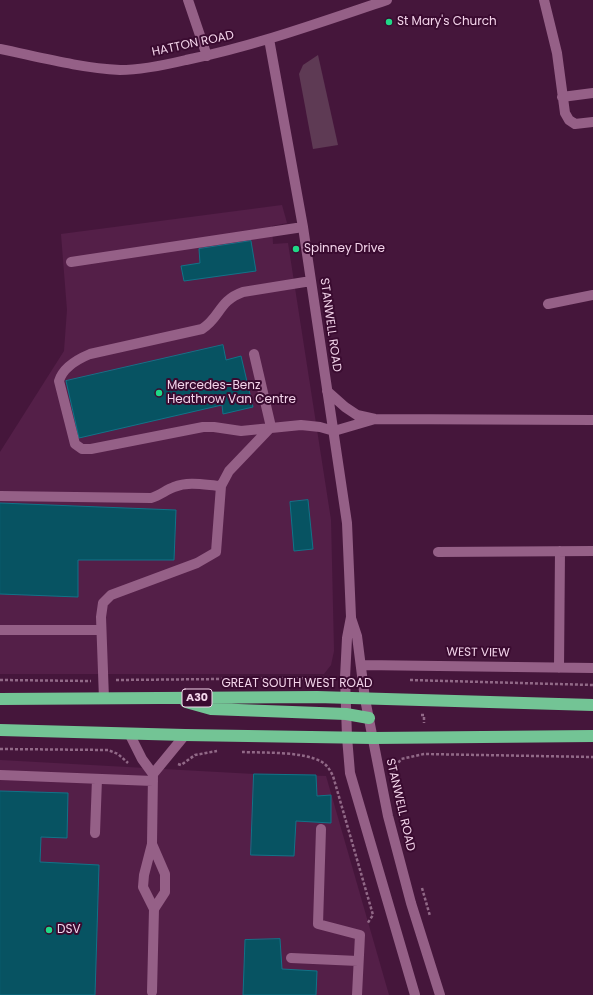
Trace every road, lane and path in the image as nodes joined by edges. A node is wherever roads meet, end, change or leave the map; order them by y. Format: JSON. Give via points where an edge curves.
{"nodes":[{"id":1,"x":188,"y":0,"type":"edge"},
{"id":2,"x":387,"y":0,"type":"edge"},
{"id":3,"x":544,"y":0,"type":"edge"},
{"id":4,"x":269,"y":39,"type":"junction"},
{"id":5,"x":0,"y":49,"type":"edge"},
{"id":6,"x":207,"y":56,"type":"junction"},
{"id":7,"x":593,"y":93,"type":"edge"},
{"id":8,"x":562,"y":97,"type":"junction"},
{"id":9,"x":593,"y":122,"type":"edge"},
{"id":10,"x":303,"y":227,"type":"junction"},
{"id":11,"x":71,"y":262,"type":"dead end"},
{"id":12,"x":311,"y":281,"type":"junction"},
{"id":13,"x":593,"y":295,"type":"edge"},
{"id":14,"x":548,"y":304,"type":"dead end"},
{"id":15,"x":254,"y":354,"type":"dead end"},
{"id":16,"x":327,"y":391,"type":"junction"},
{"id":17,"x":375,"y":419,"type":"junction"},
{"id":18,"x":593,"y":420,"type":"edge"},
{"id":19,"x":271,"y":427,"type":"junction"},
{"id":20,"x":334,"y":431,"type":"junction"},
{"id":21,"x":221,"y":486,"type":"junction"},
{"id":22,"x":0,"y":496,"type":"edge"},
{"id":23,"x":560,"y":551,"type":"junction"},
{"id":24,"x":593,"y":551,"type":"edge"},
{"id":25,"x":438,"y":552,"type":"dead end"},
{"id":26,"x":351,"y":618,"type":"junction"},
{"id":27,"x":0,"y":630,"type":"edge"},
{"id":28,"x":101,"y":630,"type":"junction"},
{"id":29,"x":362,"y":665,"type":"junction"},
{"id":30,"x":559,"y":668,"type":"junction"},
{"id":31,"x":593,"y":668,"type":"edge"},
{"id":32,"x":326,"y":679,"type":"dead end"},
{"id":33,"x":0,"y":680,"type":"edge"},
{"id":34,"x":103,"y":680,"type":"junction"},
{"id":35,"x":409,"y":680,"type":"dead end"},
{"id":36,"x":593,"y":685,"type":"edge"},
{"id":37,"x":174,"y":698,"type":"junction"},
{"id":38,"x":346,"y":698,"type":"junction"},
{"id":39,"x":0,"y":699,"type":"edge"},
{"id":40,"x":104,"y":699,"type":"junction"},
{"id":41,"x":365,"y":699,"type":"junction"},
{"id":42,"x":593,"y":705,"type":"edge"},
{"id":43,"x":346,"y":714,"type":"junction"},
{"id":44,"x":369,"y":718,"type":"junction"},
{"id":45,"x":0,"y":730,"type":"edge"},
{"id":46,"x":129,"y":733,"type":"junction"},
{"id":47,"x":185,"y":735,"type":"junction"},
{"id":48,"x":593,"y":736,"type":"edge"},
{"id":49,"x":347,"y":737,"type":"junction"},
{"id":50,"x":373,"y":738,"type":"junction"},
{"id":51,"x":0,"y":749,"type":"edge"},
{"id":52,"x":220,"y":750,"type":"dead end"},
{"id":53,"x":235,"y":751,"type":"dead end"},
{"id":54,"x":593,"y":757,"type":"edge"},
{"id":55,"x":131,"y":765,"type":"dead end"},
{"id":56,"x":181,"y":765,"type":"dead end"},
{"id":57,"x":0,"y":775,"type":"edge"},
{"id":58,"x":393,"y":776,"type":"dead end"},
{"id":59,"x":153,"y":778,"type":"junction"},
{"id":60,"x":96,"y":779,"type":"junction"},
{"id":61,"x":321,"y":830,"type":"dead end"},
{"id":62,"x":95,"y":833,"type":"dead end"},
{"id":63,"x":152,"y":844,"type":"junction"},
{"id":64,"x":154,"y":909,"type":"junction"},
{"id":65,"x":373,"y":915,"type":"dead end"},
{"id":66,"x":291,"y":958,"type":"dead end"},
{"id":67,"x":358,"y":962,"type":"junction"},
{"id":68,"x":152,"y":992,"type":"dead end"},
{"id":69,"x":356,"y":995,"type":"edge"},
{"id":70,"x":415,"y":995,"type":"edge"},
{"id":71,"x":440,"y":995,"type":"edge"}],
"edges":[{"from":1,"to":6,"type":"street"},
{"from":2,"to":4,"type":"street","name":"HATTON ROAD"},
{"from":3,"to":8,"type":"street","via":[[557,53]]},
{"from":4,"to":6,"type":"street","name":"HATTON ROAD"},
{"from":4,"to":10,"type":"street","name":"STANWELL ROAD"},
{"from":5,"to":6,"type":"street","name":"HATTON ROAD","via":[[85,66],[121,70],[160,66]]},
{"from":7,"to":8,"type":"street"},
{"from":8,"to":9,"type":"street","via":[[569,120],[575,124]]},
{"from":10,"to":11,"type":"street"},
{"from":10,"to":12,"type":"street","name":"STANWELL ROAD"},
{"from":12,"to":16,"type":"street","name":"STANWELL ROAD"},
{"from":12,"to":19,"type":"street","via":[[233,295],[226,300],[209,325],[202,329],[90,354],[72,364],[62,373],[59,381],[75,444],[82,449],[204,427],[241,431]]},
{"from":13,"to":14,"type":"street"},
{"from":15,"to":19,"type":"street"},
{"from":16,"to":17,"type":"street","via":[[357,415]]},
{"from":16,"to":20,"type":"street","name":"STANWELL ROAD"},
{"from":17,"to":18,"type":"street"},
{"from":17,"to":20,"type":"street"},
{"from":19,"to":20,"type":"street","via":[[301,425]]},
{"from":19,"to":21,"type":"street","via":[[229,471]]},
{"from":20,"to":26,"type":"street","name":"STANWELL ROAD","via":[[347,523]]},
{"from":21,"to":22,"type":"street","via":[[187,484],[151,498]]},
{"from":21,"to":28,"type":"street","via":[[216,552],[196,563],[111,594],[104,603]]},
{"from":23,"to":24,"type":"street"},
{"from":23,"to":25,"type":"street"},
{"from":23,"to":30,"type":"street"},
{"from":26,"to":29,"type":"street","name":"STANWELL ROAD"},
{"from":26,"to":38,"type":"street","name":"STANWELL ROAD","via":[[346,638]]},
{"from":27,"to":28,"type":"street"},
{"from":28,"to":34,"type":"street"},
{"from":29,"to":30,"type":"street","name":"WEST VIEW"},
{"from":29,"to":41,"type":"street","name":"STANWELL ROAD"},
{"from":30,"to":31,"type":"street","name":"WEST VIEW"},
{"from":32,"to":34,"type":"path","name":"GREAT SOUTH WEST ROAD"},
{"from":33,"to":34,"type":"path","name":"GREAT SOUTH WEST ROAD"},
{"from":34,"to":40,"type":"street"},
{"from":35,"to":36,"type":"path"},
{"from":37,"to":38,"type":"highway","name":"GREAT SOUTH WEST ROAD","number":"A30"},
{"from":37,"to":40,"type":"highway","name":"GREAT SOUTH WEST ROAD","number":"A30"},
{"from":37,"to":43,"type":"highway","via":[[211,709]]},
{"from":38,"to":41,"type":"highway","name":"GREAT SOUTH WEST ROAD","number":"A30"},
{"from":38,"to":43,"type":"street","name":"STANWELL ROAD"},
{"from":39,"to":40,"type":"highway","name":"GREAT SOUTH WEST ROAD","number":"A30"},
{"from":41,"to":42,"type":"highway","name":"GREAT SOUTH WEST ROAD","number":"A30"},
{"from":41,"to":44,"type":"street","name":"STANWELL ROAD"},
{"from":43,"to":44,"type":"highway"},
{"from":43,"to":49,"type":"street","name":"STANWELL ROAD"},
{"from":44,"to":50,"type":"street","name":"STANWELL ROAD"},
{"from":45,"to":46,"type":"highway"},
{"from":46,"to":47,"type":"highway"},
{"from":46,"to":59,"type":"street"},
{"from":47,"to":49,"type":"highway"},
{"from":47,"to":59,"type":"street"},
{"from":48,"to":50,"type":"highway"},
{"from":49,"to":50,"type":"highway"},
{"from":49,"to":70,"type":"street","name":"STANWELL ROAD","via":[[350,773]]},
{"from":50,"to":71,"type":"street","name":"STANWELL ROAD","via":[[391,830]]},
{"from":51,"to":55,"type":"path","via":[[108,750],[118,754]]},
{"from":52,"to":56,"type":"path","via":[[195,756]]},
{"from":53,"to":65,"type":"path","via":[[300,755],[321,761],[328,766],[334,776]]},
{"from":54,"to":58,"type":"path","via":[[424,754],[401,759],[393,770]]},
{"from":57,"to":60,"type":"street"},
{"from":59,"to":60,"type":"street"},
{"from":59,"to":63,"type":"street"},
{"from":60,"to":62,"type":"street"},
{"from":61,"to":67,"type":"street","via":[[318,924],[360,935]]},
{"from":63,"to":64,"type":"street","via":[[143,887]]},
{"from":63,"to":64,"type":"street","via":[[165,874],[165,892]]},
{"from":64,"to":68,"type":"street"},
{"from":66,"to":67,"type":"street"},
{"from":67,"to":69,"type":"street"}]}
